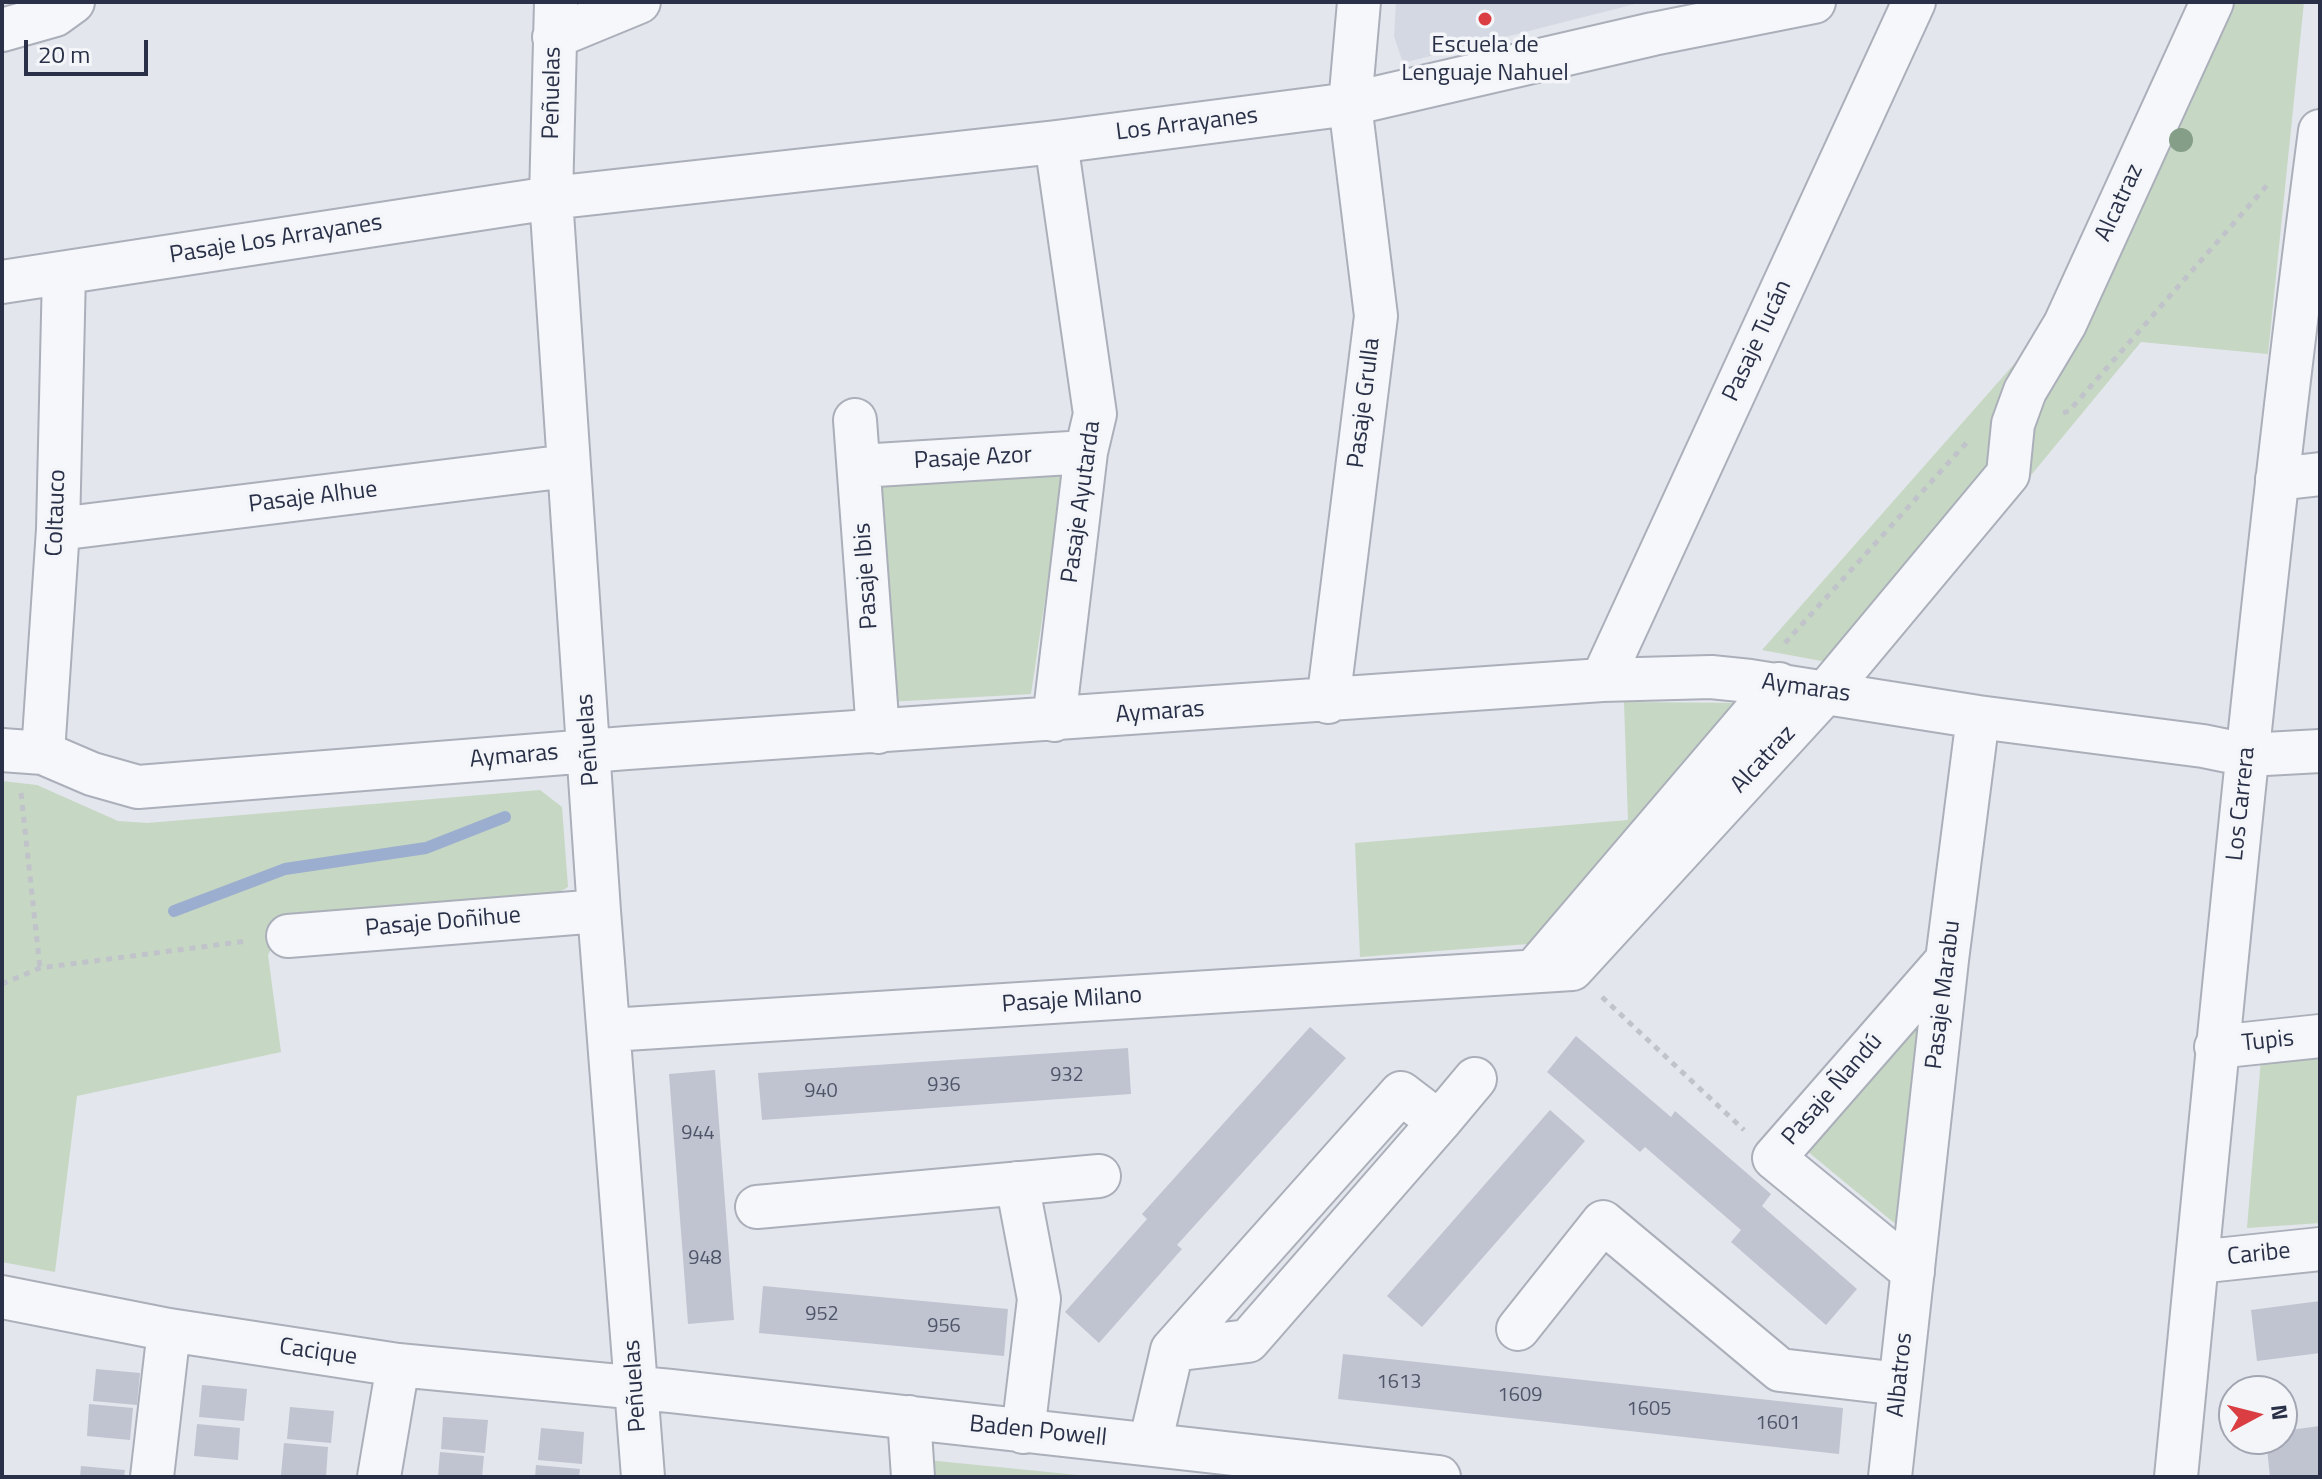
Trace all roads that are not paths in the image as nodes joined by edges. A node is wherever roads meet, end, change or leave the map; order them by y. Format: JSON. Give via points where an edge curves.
{"nodes":[{"id":1,"x":73,"y":2,"type":"edge"},
{"id":2,"x":639,"y":2,"type":"edge"},
{"id":3,"x":1359,"y":2,"type":"edge"},
{"id":4,"x":1814,"y":2,"type":"edge"},
{"id":5,"x":1914,"y":2,"type":"edge"},
{"id":6,"x":2212,"y":2,"type":"edge"},
{"id":7,"x":555,"y":20,"type":"edge"},
{"id":8,"x":2,"y":30,"type":"edge"},
{"id":9,"x":1350,"y":104,"type":"junction"},
{"id":10,"x":2320,"y":131,"type":"edge"},
{"id":11,"x":1056,"y":142,"type":"junction"},
{"id":12,"x":551,"y":198,"type":"junction"},
{"id":13,"x":64,"y":273,"type":"junction"},
{"id":14,"x":2,"y":282,"type":"edge"},
{"id":15,"x":855,"y":420,"type":"dead end"},
{"id":16,"x":1086,"y":452,"type":"junction"},
{"id":17,"x":568,"y":466,"type":"junction"},
{"id":18,"x":860,"y":466,"type":"junction"},
{"id":19,"x":2320,"y":474,"type":"edge"},
{"id":20,"x":2277,"y":479,"type":"junction"},
{"id":21,"x":58,"y":529,"type":"junction"},
{"id":22,"x":1602,"y":680,"type":"junction"},
{"id":23,"x":1779,"y":684,"type":"junction"},
{"id":24,"x":1827,"y":691,"type":"junction"},
{"id":25,"x":1328,"y":702,"type":"junction"},
{"id":26,"x":1978,"y":717,"type":"junction"},
{"id":27,"x":1054,"y":720,"type":"junction"},
{"id":28,"x":878,"y":732,"type":"junction"},
{"id":29,"x":590,"y":751,"type":"junction"},
{"id":30,"x":2320,"y":751,"type":"edge"},
{"id":31,"x":21,"y":752,"type":"edge"},
{"id":32,"x":2247,"y":755,"type":"junction"},
{"id":33,"x":599,"y":911,"type":"junction"},
{"id":34,"x":288,"y":936,"type":"road end"},
{"id":35,"x":1947,"y":960,"type":"junction"},
{"id":36,"x":1553,"y":970,"type":"junction"},
{"id":37,"x":610,"y":1030,"type":"junction"},
{"id":38,"x":2320,"y":1036,"type":"edge"},
{"id":39,"x":2216,"y":1047,"type":"junction"},
{"id":40,"x":1475,"y":1079,"type":"dead end"},
{"id":41,"x":1099,"y":1176,"type":"dead end"},
{"id":42,"x":1017,"y":1183,"type":"junction"},
{"id":43,"x":757,"y":1207,"type":"dead end"},
{"id":44,"x":2320,"y":1249,"type":"edge"},
{"id":45,"x":2197,"y":1262,"type":"junction"},
{"id":46,"x":1913,"y":1272,"type":"junction"},
{"id":47,"x":2,"y":1297,"type":"edge"},
{"id":48,"x":1518,"y":1329,"type":"dead end"},
{"id":49,"x":169,"y":1330,"type":"junction"},
{"id":50,"x":398,"y":1365,"type":"junction"},
{"id":51,"x":1900,"y":1384,"type":"junction"},
{"id":52,"x":636,"y":1388,"type":"junction"},
{"id":53,"x":909,"y":1417,"type":"junction"},
{"id":54,"x":1023,"y":1432,"type":"junction"},
{"id":55,"x":1150,"y":1444,"type":"junction"},
{"id":56,"x":1219,"y":1465,"type":"edge"},
{"id":57,"x":152,"y":1477,"type":"edge"},
{"id":58,"x":379,"y":1477,"type":"edge"},
{"id":59,"x":643,"y":1477,"type":"edge"},
{"id":60,"x":913,"y":1477,"type":"edge"},
{"id":61,"x":1439,"y":1477,"type":"edge"},
{"id":62,"x":1890,"y":1477,"type":"edge"},
{"id":63,"x":2176,"y":1477,"type":"edge"}],
"edges":[{"from":1,"to":8,"type":"street","via":[[55,15]]},
{"from":2,"to":7,"type":"street"},
{"from":3,"to":9,"type":"street","name":"Pasaje Grulla"},
{"from":4,"to":9,"type":"street","name":"Los Arrayanes"},
{"from":5,"to":22,"type":"street","name":"Pasaje Tucán"},
{"from":6,"to":24,"type":"street","name":"Alcatraz","via":[[2065,324],[2025,391],[2013,424],[2008,474]]},
{"from":7,"to":12,"type":"street","name":"Peñuelas"},
{"from":9,"to":11,"type":"street","name":"Los Arrayanes"},
{"from":9,"to":25,"type":"street","name":"Pasaje Grulla","via":[[1376,316]]},
{"from":10,"to":20,"type":"street","name":"Los Carrera"},
{"from":11,"to":12,"type":"street","name":"Los Arrayanes"},
{"from":11,"to":16,"type":"street","name":"Pasaje Ayutarda","via":[[1095,414]]},
{"from":12,"to":13,"type":"street","name":"Pasaje Los Arrayanes"},
{"from":12,"to":17,"type":"street","name":"Peñuelas"},
{"from":13,"to":14,"type":"street","name":"Pasaje Los Arrayanes"},
{"from":13,"to":21,"type":"street","name":"Coltauco"},
{"from":15,"to":18,"type":"street","name":"Pasaje Ibis"},
{"from":16,"to":18,"type":"street","name":"Pasaje Azor"},
{"from":16,"to":27,"type":"street","name":"Pasaje Ayutarda"},
{"from":17,"to":21,"type":"street","name":"Pasaje Alhue"},
{"from":17,"to":29,"type":"street","name":"Peñuelas"},
{"from":18,"to":28,"type":"street","name":"Pasaje Ibis"},
{"from":19,"to":20,"type":"street"},
{"from":20,"to":32,"type":"street","name":"Los Carrera"},
{"from":21,"to":31,"type":"street","name":"Coltauco"},
{"from":22,"to":23,"type":"street","name":"Aymaras","via":[[1711,677]]},
{"from":22,"to":25,"type":"street","name":"Aymaras"},
{"from":23,"to":24,"type":"street","name":"Aymaras"},
{"from":23,"to":36,"type":"street","name":"Alcatraz"},
{"from":24,"to":26,"type":"street","name":"Aymaras"},
{"from":24,"to":36,"type":"street","name":"Alcatraz"},
{"from":25,"to":27,"type":"street","name":"Aymaras"},
{"from":26,"to":32,"type":"street","name":"Aymaras"},
{"from":26,"to":35,"type":"street","name":"Pasaje Marabu"},
{"from":27,"to":28,"type":"street","name":"Aymaras"},
{"from":28,"to":29,"type":"street","name":"Aymaras"},
{"from":29,"to":31,"type":"street","name":"Aymaras","via":[[138,787]]},
{"from":29,"to":33,"type":"street","name":"Peñuelas"},
{"from":30,"to":32,"type":"street","name":"Aymaras"},
{"from":32,"to":39,"type":"street","name":"Los Carrera"},
{"from":33,"to":34,"type":"street","name":"Pasaje Doñihue"},
{"from":33,"to":37,"type":"street","name":"Peñuelas"},
{"from":35,"to":46,"type":"street","name":"Pasaje Marabu"},
{"from":35,"to":46,"type":"street","name":"Pasaje Ñandú","via":[[1774,1158]]},
{"from":36,"to":37,"type":"street","name":"Pasaje Milano"},
{"from":37,"to":52,"type":"street","name":"Peñuelas"},
{"from":38,"to":39,"type":"street","name":"Tupis"},
{"from":39,"to":45,"type":"street","name":"Los Carrera"},
{"from":40,"to":55,"type":"street","via":[[1439,1122],[1401,1093],[1172,1350]]},
{"from":41,"to":42,"type":"street"},
{"from":42,"to":43,"type":"street"},
{"from":42,"to":54,"type":"street","via":[[1039,1299]]},
{"from":44,"to":45,"type":"street","name":"Caribe"},
{"from":45,"to":63,"type":"street","name":"Los Carrera"},
{"from":46,"to":51,"type":"street","name":"Albatros"},
{"from":47,"to":49,"type":"street","name":"Cacique"},
{"from":48,"to":51,"type":"street","via":[[1603,1222],[1780,1370]]},
{"from":49,"to":50,"type":"street","name":"Cacique"},
{"from":49,"to":57,"type":"street"},
{"from":50,"to":52,"type":"street","name":"Cacique"},
{"from":50,"to":58,"type":"street"},
{"from":51,"to":62,"type":"street","name":"Albatros"},
{"from":52,"to":53,"type":"street","name":"Baden Powell"},
{"from":52,"to":59,"type":"street","name":"Peñuelas"},
{"from":53,"to":54,"type":"street","name":"Baden Powell"},
{"from":53,"to":60,"type":"street"},
{"from":54,"to":55,"type":"street","name":"Baden Powell"},
{"from":55,"to":56,"type":"street","name":"Baden Powell"},
{"from":56,"to":61,"type":"street","name":"Baden Powell"}]}
